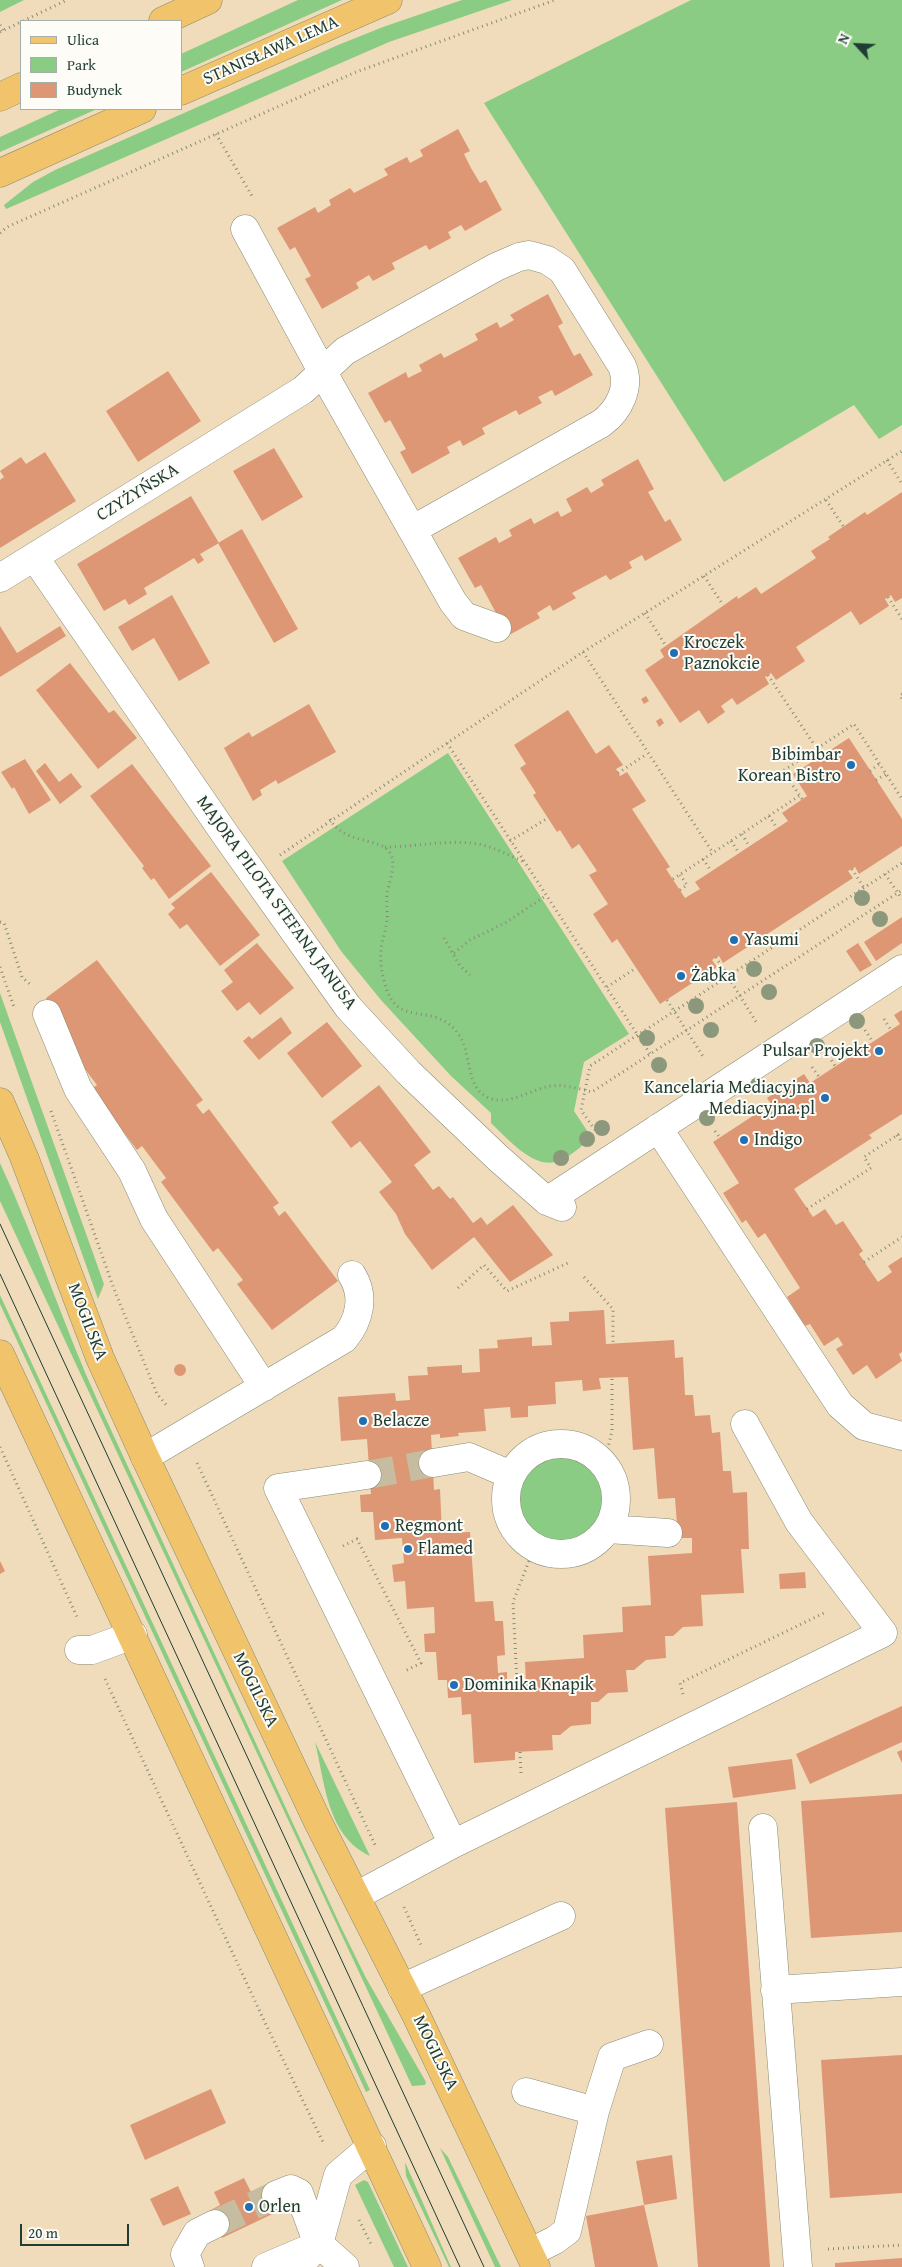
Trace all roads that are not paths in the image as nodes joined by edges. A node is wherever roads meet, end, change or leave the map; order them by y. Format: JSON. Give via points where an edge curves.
{"nodes":[{"id":1,"x":208,"y":0,"type":"edge"},
{"id":2,"x":388,"y":0,"type":"edge"},
{"id":3,"x":165,"y":20,"type":"edge"},
{"id":4,"x":20,"y":87,"type":"edge"},
{"id":5,"x":182,"y":91,"type":"edge"},
{"id":6,"x":0,"y":97,"type":"edge"},
{"id":7,"x":140,"y":110,"type":"edge"},
{"id":8,"x":0,"y":173,"type":"edge"},
{"id":9,"x":245,"y":229,"type":"dead end"},
{"id":10,"x":322,"y":371,"type":"junction"},
{"id":11,"x":412,"y":530,"type":"junction"},
{"id":12,"x":35,"y":558,"type":"junction"},
{"id":13,"x":0,"y":578,"type":"edge"},
{"id":14,"x":497,"y":628,"type":"dead end"},
{"id":15,"x":902,"y":969,"type":"edge"},
{"id":16,"x":47,"y":1014,"type":"road end"},
{"id":17,"x":0,"y":1102,"type":"edge"},
{"id":18,"x":658,"y":1128,"type":"junction"},
{"id":19,"x":12,"y":1155,"type":"edge"},
{"id":20,"x":352,"y":1275,"type":"dead end"},
{"id":21,"x":0,"y":1354,"type":"edge"},
{"id":22,"x":264,"y":1387,"type":"junction"},
{"id":23,"x":745,"y":1424,"type":"dead end"},
{"id":24,"x":902,"y":1436,"type":"edge"},
{"id":25,"x":145,"y":1458,"type":"junction"},
{"id":26,"x":432,"y":1463,"type":"tunnel mouth"},
{"id":27,"x":367,"y":1475,"type":"tunnel mouth"},
{"id":28,"x":511,"y":1475,"type":"junction"},
{"id":29,"x":608,"y":1529,"type":"junction"},
{"id":30,"x":668,"y":1533,"type":"dead end"},
{"id":31,"x":133,"y":1635,"type":"junction"},
{"id":32,"x":85,"y":1650,"type":"road end"},
{"id":33,"x":763,"y":1828,"type":"dead end"},
{"id":34,"x":453,"y":1844,"type":"junction"},
{"id":35,"x":356,"y":1896,"type":"junction"},
{"id":36,"x":561,"y":1916,"type":"dead end"},
{"id":37,"x":902,"y":1982,"type":"edge"},
{"id":38,"x":402,"y":1988,"type":"junction"},
{"id":39,"x":775,"y":1990,"type":"junction"},
{"id":40,"x":649,"y":2044,"type":"dead end"},
{"id":41,"x":526,"y":2092,"type":"dead end"},
{"id":42,"x":595,"y":2111,"type":"junction"},
{"id":43,"x":372,"y":2146,"type":"junction"},
{"id":44,"x":276,"y":2195,"type":"tunnel mouth"},
{"id":45,"x":215,"y":2224,"type":"tunnel mouth"},
{"id":46,"x":321,"y":2256,"type":"edge"},
{"id":47,"x":798,"y":2258,"type":"edge"},
{"id":48,"x":534,"y":2260,"type":"edge"},
{"id":49,"x":190,"y":2267,"type":"edge"},
{"id":50,"x":266,"y":2267,"type":"edge"},
{"id":51,"x":298,"y":2267,"type":"edge"},
{"id":52,"x":345,"y":2267,"type":"edge"},
{"id":53,"x":428,"y":2267,"type":"edge"}],
"edges":[{"from":1,"to":3,"type":"main road"},
{"from":2,"to":5,"type":"main road","name":"STANISŁAWA LEMA"},
{"from":4,"to":6,"type":"main road"},
{"from":7,"to":8,"type":"main road"},
{"from":9,"to":10,"type":"street"},
{"from":10,"to":11,"type":"street"},
{"from":10,"to":11,"type":"street","name":"CZYŻYŃSKA","via":[[345,351],[496,267],[529,255],[554,264],[568,276],[622,366],[625,373],[623,395],[615,410],[602,423]]},
{"from":10,"to":12,"type":"street","name":"CZYŻYŃSKA","via":[[303,390]]},
{"from":11,"to":14,"type":"street","via":[[464,616]]},
{"from":12,"to":13,"type":"street","name":"CZYŻYŃSKA"},
{"from":12,"to":18,"type":"street","name":"MAJORA PILOTA STEFANA JANUSA","via":[[348,1007],[409,1073],[498,1158],[554,1204],[590,1173]]},
{"from":15,"to":18,"type":"street"},
{"from":16,"to":22,"type":"street","via":[[78,1089],[132,1171],[154,1219]]},
{"from":17,"to":19,"type":"main road","name":"MOGILSKA"},
{"from":18,"to":24,"type":"street","via":[[840,1405],[864,1426]]},
{"from":19,"to":25,"type":"main road","name":"MOGILSKA"},
{"from":20,"to":22,"type":"street","via":[[358,1285],[360,1305],[350,1332],[335,1346]]},
{"from":21,"to":31,"type":"main road","via":[[80,1530]]},
{"from":22,"to":25,"type":"street"},
{"from":23,"to":34,"type":"street","via":[[799,1522],[883,1632]]},
{"from":25,"to":35,"type":"main road","name":"MOGILSKA","via":[[310,1807]]},
{"from":26,"to":28,"type":"street","via":[[469,1456]]},
{"from":27,"to":34,"type":"street","via":[[278,1488]]},
{"from":28,"to":29,"type":"street","via":[[507,1488],[508,1516],[514,1528],[534,1548],[572,1553],[588,1548]]},
{"from":28,"to":29,"type":"street","via":[[529,1454],[555,1444],[582,1447],[604,1464],[614,1484],[616,1503]]},
{"from":29,"to":30,"type":"street"},
{"from":31,"to":32,"type":"street"},
{"from":31,"to":43,"type":"main road"},
{"from":33,"to":39,"type":"street"},
{"from":34,"to":35,"type":"street"},
{"from":35,"to":38,"type":"main road","name":"MOGILSKA"},
{"from":36,"to":38,"type":"street"},
{"from":37,"to":39,"type":"street"},
{"from":38,"to":48,"type":"main road","name":"MOGILSKA"},
{"from":39,"to":47,"type":"street"},
{"from":40,"to":42,"type":"street","via":[[612,2057]]},
{"from":41,"to":42,"type":"street"},
{"from":42,"to":48,"type":"street","via":[[567,2231]]},
{"from":43,"to":46,"type":"street","via":[[338,2175]]},
{"from":43,"to":53,"type":"main road"},
{"from":44,"to":46,"type":"street","via":[[291,2190],[299,2193]]},
{"from":45,"to":49,"type":"street","via":[[197,2233],[185,2254]]},
{"from":46,"to":50,"type":"street"},
{"from":46,"to":51,"type":"street"},
{"from":46,"to":52,"type":"street"}]}
